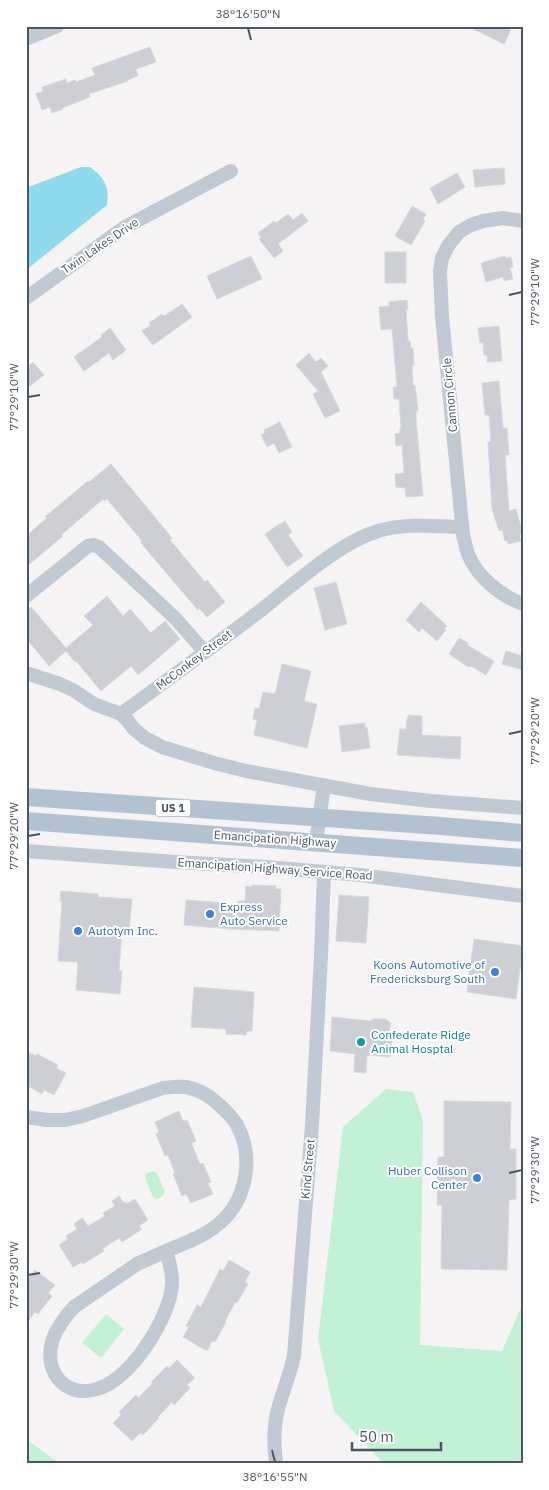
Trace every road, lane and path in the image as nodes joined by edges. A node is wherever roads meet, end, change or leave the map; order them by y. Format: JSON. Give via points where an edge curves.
{"nodes":[{"id":1,"x":57,"y":26,"type":"edge"},
{"id":2,"x":26,"y":39,"type":"edge"},
{"id":3,"x":230,"y":171,"type":"dead end"},
{"id":4,"x":523,"y":220,"type":"edge"},
{"id":5,"x":26,"y":298,"type":"edge"},
{"id":6,"x":461,"y":527,"type":"junction"},
{"id":7,"x":26,"y":596,"type":"edge"},
{"id":8,"x":523,"y":604,"type":"edge"},
{"id":9,"x":204,"y":652,"type":"junction"},
{"id":10,"x":26,"y":673,"type":"edge"},
{"id":11,"x":121,"y":714,"type":"junction"},
{"id":12,"x":324,"y":785,"type":"junction"},
{"id":13,"x":26,"y":797,"type":"edge"},
{"id":14,"x":523,"y":808,"type":"edge"},
{"id":15,"x":319,"y":818,"type":"junction"},
{"id":16,"x":26,"y":821,"type":"edge"},
{"id":17,"x":523,"y":833,"type":"edge"},
{"id":18,"x":316,"y":842,"type":"junction"},
{"id":19,"x":26,"y":851,"type":"edge"},
{"id":20,"x":523,"y":858,"type":"edge"},
{"id":21,"x":324,"y":872,"type":"junction"},
{"id":22,"x":523,"y":896,"type":"edge"},
{"id":23,"x":26,"y":1117,"type":"edge"},
{"id":24,"x":166,"y":1251,"type":"junction"},
{"id":25,"x":276,"y":1464,"type":"edge"}],
"edges":[{"from":1,"to":2,"type":"street"},
{"from":3,"to":5,"type":"street","name":"Twin Lakes Drive","via":[[124,227]]},
{"from":4,"to":6,"type":"street","name":"Cannon Circle","via":[[503,218],[470,225],[459,232],[442,258],[442,316]]},
{"from":6,"to":8,"type":"street","name":"Cannon Circle","via":[[469,556],[478,571],[504,595]]},
{"from":6,"to":9,"type":"street","name":"McConkey Street","via":[[414,525],[377,531],[363,537],[330,556]]},
{"from":7,"to":9,"type":"street","via":[[88,546],[94,545],[175,618]]},
{"from":9,"to":11,"type":"street","name":"McConkey Street"},
{"from":10,"to":11,"type":"street","via":[[60,684],[94,704]]},
{"from":11,"to":12,"type":"street","via":[[145,738],[162,747],[246,771]]},
{"from":12,"to":14,"type":"street","via":[[370,794]]},
{"from":12,"to":15,"type":"street"},
{"from":13,"to":15,"type":"main road","name":"Emancipation Highway","number":"US 1"},
{"from":15,"to":17,"type":"main road","name":"Emancipation Highway","number":"US 1"},
{"from":15,"to":18,"type":"street"},
{"from":16,"to":18,"type":"main road","name":"Emancipation Highway","number":"US 1"},
{"from":18,"to":20,"type":"main road","name":"Emancipation Highway","number":"US 1"},
{"from":19,"to":21,"type":"street","name":"Emancipation Highway Service Road"},
{"from":21,"to":22,"type":"street","name":"Emancipation Highway Service Road"},
{"from":21,"to":25,"type":"street","name":"Kind Street","via":[[312,1125],[294,1356],[275,1424]]},
{"from":23,"to":24,"type":"street","via":[[65,1120],[175,1086],[199,1091],[230,1114],[243,1138],[247,1166],[241,1194],[216,1227]]},
{"from":24,"to":24,"type":"street","via":[[137,1264],[66,1315],[51,1346],[52,1369],[62,1384],[81,1391],[100,1388],[140,1355],[158,1326],[171,1291],[172,1277]]}]}
